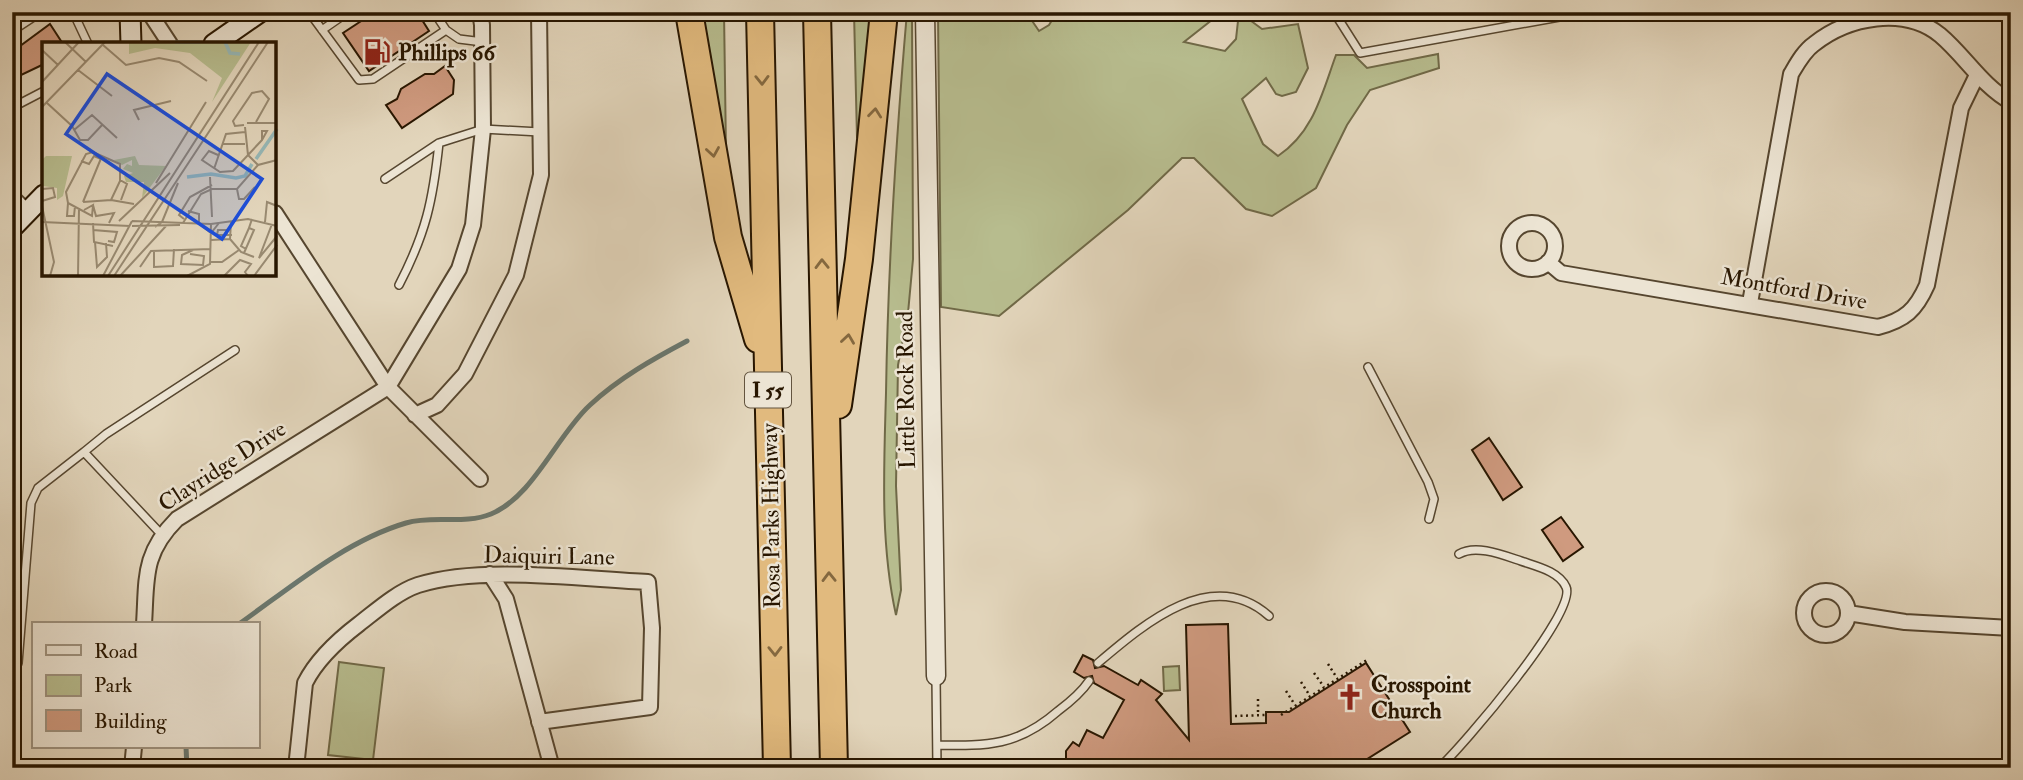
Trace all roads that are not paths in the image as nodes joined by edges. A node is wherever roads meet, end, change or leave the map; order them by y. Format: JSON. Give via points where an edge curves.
{"nodes":[{"id":1,"x":41,"y":12,"type":"edge"},
{"id":2,"x":73,"y":12,"type":"edge"},
{"id":3,"x":130,"y":12,"type":"edge"},
{"id":4,"x":149,"y":12,"type":"edge"},
{"id":5,"x":260,"y":12,"type":"edge"},
{"id":6,"x":309,"y":12,"type":"edge"},
{"id":7,"x":348,"y":12,"type":"edge"},
{"id":8,"x":434,"y":12,"type":"edge"},
{"id":9,"x":480,"y":12,"type":"edge"},
{"id":10,"x":539,"y":12,"type":"edge"},
{"id":11,"x":689,"y":12,"type":"edge"},
{"id":12,"x":760,"y":12,"type":"edge"},
{"id":13,"x":817,"y":12,"type":"edge"},
{"id":14,"x":884,"y":12,"type":"edge"},
{"id":15,"x":925,"y":12,"type":"edge"},
{"id":16,"x":1334,"y":12,"type":"edge"},
{"id":17,"x":1587,"y":12,"type":"edge"},
{"id":18,"x":1566,"y":14,"type":"edge"},
{"id":19,"x":322,"y":30,"type":"junction"},
{"id":20,"x":446,"y":30,"type":"junction"},
{"id":21,"x":12,"y":31,"type":"edge"},
{"id":22,"x":87,"y":42,"type":"edge"},
{"id":23,"x":131,"y":42,"type":"edge"},
{"id":24,"x":169,"y":42,"type":"edge"},
{"id":25,"x":217,"y":42,"type":"edge"},
{"id":26,"x":482,"y":42,"type":"junction"},
{"id":27,"x":1977,"y":75,"type":"junction"},
{"id":28,"x":42,"y":92,"type":"edge"},
{"id":29,"x":2011,"y":102,"type":"edge"},
{"id":30,"x":12,"y":104,"type":"edge"},
{"id":31,"x":484,"y":129,"type":"junction"},
{"id":32,"x":540,"y":132,"type":"junction"},
{"id":33,"x":439,"y":143,"type":"junction"},
{"id":34,"x":385,"y":179,"type":"dead end"},
{"id":35,"x":12,"y":197,"type":"edge"},
{"id":36,"x":42,"y":197,"type":"edge"},
{"id":37,"x":27,"y":212,"type":"junction"},
{"id":38,"x":276,"y":215,"type":"edge"},
{"id":39,"x":12,"y":228,"type":"edge"},
{"id":40,"x":1548,"y":262,"type":"dead end"},
{"id":41,"x":399,"y":285,"type":"dead end"},
{"id":42,"x":1750,"y":303,"type":"junction"},
{"id":43,"x":234,"y":350,"type":"dead end"},
{"id":44,"x":1368,"y":367,"type":"dead end"},
{"id":45,"x":768,"y":372,"type":"junction"},
{"id":46,"x":388,"y":387,"type":"junction"},
{"id":47,"x":415,"y":415,"type":"junction"},
{"id":48,"x":84,"y":452,"type":"junction"},
{"id":49,"x":480,"y":479,"type":"dead end"},
{"id":50,"x":827,"y":479,"type":"junction"},
{"id":51,"x":1429,"y":519,"type":"dead end"},
{"id":52,"x":162,"y":534,"type":"junction"},
{"id":53,"x":1459,"y":555,"type":"dead end"},
{"id":54,"x":490,"y":574,"type":"junction"},
{"id":55,"x":1849,"y":612,"type":"dead end"},
{"id":56,"x":1269,"y":616,"type":"dead end"},
{"id":57,"x":144,"y":622,"type":"edge"},
{"id":58,"x":2011,"y":628,"type":"edge"},
{"id":59,"x":18,"y":663,"type":"dead end"},
{"id":60,"x":1098,"y":663,"type":"dead end"},
{"id":61,"x":936,"y":676,"type":"joint"},
{"id":62,"x":1089,"y":681,"type":"dead end"},
{"id":63,"x":539,"y":722,"type":"junction"},
{"id":64,"x":937,"y":746,"type":"junction"},
{"id":65,"x":134,"y":748,"type":"edge"},
{"id":66,"x":132,"y":768,"type":"edge"},
{"id":67,"x":296,"y":768,"type":"edge"},
{"id":68,"x":552,"y":768,"type":"edge"},
{"id":69,"x":777,"y":768,"type":"edge"},
{"id":70,"x":834,"y":768,"type":"edge"},
{"id":71,"x":937,"y":768,"type":"edge"},
{"id":72,"x":1439,"y":768,"type":"edge"}],
"edges":[{"from":1,"to":21,"type":"lane"},
{"from":2,"to":22,"type":"lane"},
{"from":3,"to":23,"type":"main road"},
{"from":4,"to":24,"type":"street"},
{"from":5,"to":25,"type":"main road"},
{"from":6,"to":19,"type":"lane"},
{"from":7,"to":19,"type":"lane"},
{"from":8,"to":20,"type":"lane"},
{"from":9,"to":26,"type":"street","name":"Clayridge Drive"},
{"from":10,"to":32,"type":"street"},
{"from":11,"to":45,"type":"highway","one_way":true,"via":[[728,237]]},
{"from":12,"to":45,"type":"highway","name":"Rosa Parks Highway","number":"I 55","one_way":true},
{"from":50,"to":13,"type":"highway","one_way":true},
{"from":50,"to":14,"type":"highway","one_way":true,"via":[[859,259]]},
{"from":15,"to":61,"type":"street","name":"Little Rock Road"},
{"from":16,"to":18,"type":"lane","via":[[1360,53]]},
{"from":17,"to":18,"type":"lane"},
{"from":19,"to":20,"type":"lane","via":[[359,80],[373,79]]},
{"from":20,"to":26,"type":"lane","via":[[459,39]]},
{"from":26,"to":31,"type":"street","name":"Clayridge Drive"},
{"from":27,"to":29,"type":"street"},
{"from":27,"to":42,"type":"street","name":"Montford Drive","via":[[1961,108],[1927,285],[1920,303],[1906,318],[1878,327]]},
{"from":27,"to":42,"type":"street","via":[[1939,35],[1917,21],[1861,20],[1811,46],[1790,74]]},
{"from":28,"to":30,"type":"lane"},
{"from":31,"to":32,"type":"lane"},
{"from":31,"to":33,"type":"lane"},
{"from":31,"to":46,"type":"street","name":"Clayridge Drive","via":[[473,225],[459,269]]},
{"from":32,"to":47,"type":"street","via":[[541,175],[516,275],[465,374],[438,405]]},
{"from":33,"to":34,"type":"lane"},
{"from":33,"to":41,"type":"lane","via":[[435,187],[421,242]]},
{"from":35,"to":37,"type":"street"},
{"from":36,"to":37,"type":"main road"},
{"from":37,"to":39,"type":"main road"},
{"from":38,"to":46,"type":"street"},
{"from":40,"to":42,"type":"street","name":"Montford Drive","via":[[1561,273]]},
{"from":43,"to":48,"type":"lane"},
{"from":44,"to":51,"type":"lane","via":[[1428,482],[1434,499]]},
{"from":45,"to":69,"type":"highway","name":"Rosa Parks Highway","number":"I 55","one_way":true},
{"from":46,"to":47,"type":"street"},
{"from":46,"to":52,"type":"street","name":"Clayridge Drive","via":[[177,519]]},
{"from":47,"to":49,"type":"street"},
{"from":48,"to":52,"type":"lane"},
{"from":48,"to":59,"type":"lane","via":[[38,488],[31,503]]},
{"from":70,"to":50,"type":"highway","one_way":true},
{"from":52,"to":57,"type":"street","name":"Clayridge Drive","via":[[149,557]]},
{"from":53,"to":72,"type":"lane","via":[[1467,550],[1486,552],[1536,566],[1560,579],[1567,588],[1567,600],[1551,631]]},
{"from":54,"to":63,"type":"street","via":[[506,599]]},
{"from":54,"to":63,"type":"street","name":"Daiquiri Lane","via":[[648,582],[650,707]]},
{"from":54,"to":67,"type":"street","name":"Daiquiri Lane","via":[[416,586],[339,640],[305,683]]},
{"from":55,"to":58,"type":"street","via":[[1905,622]]},
{"from":56,"to":60,"type":"lane","via":[[1252,602],[1231,595],[1194,600],[1168,612]]},
{"from":61,"to":64,"type":"lane","name":"Little Rock Road"},
{"from":62,"to":64,"type":"lane","via":[[1025,735],[990,745]]},
{"from":63,"to":68,"type":"street"},
{"from":64,"to":71,"type":"lane","name":"Little Rock Road"},
{"from":65,"to":66,"type":"street"}]}
